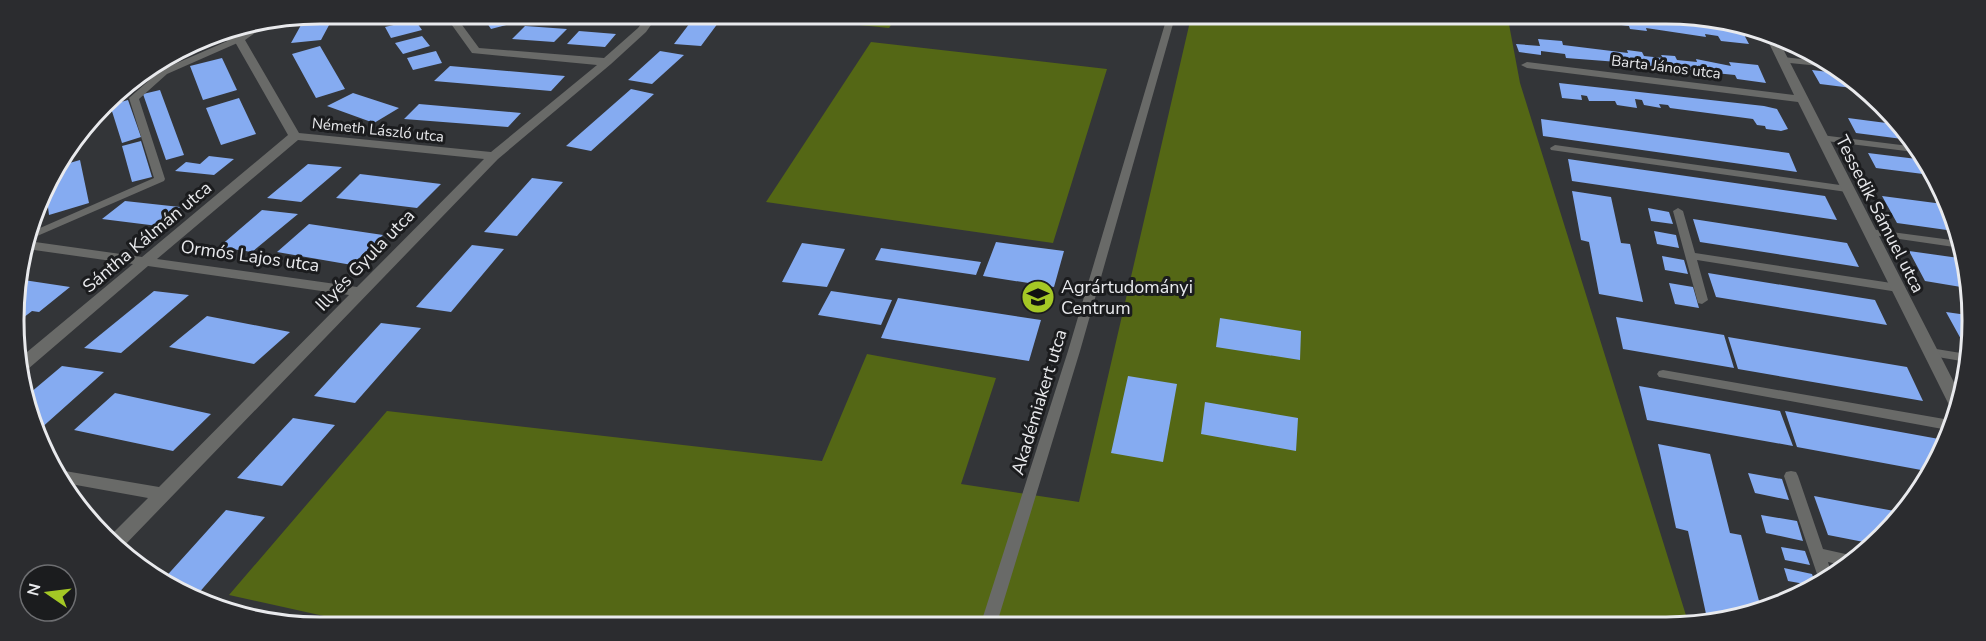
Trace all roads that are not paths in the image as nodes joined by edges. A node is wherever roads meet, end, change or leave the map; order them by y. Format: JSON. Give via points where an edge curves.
{"nodes":[{"id":1,"x":456,"y":24,"type":"edge"},
{"id":2,"x":646,"y":24,"type":"edge"},
{"id":3,"x":1169,"y":24,"type":"edge"},
{"id":4,"x":247,"y":33,"type":"edge"},
{"id":5,"x":231,"y":38,"type":"edge"},
{"id":6,"x":239,"y":39,"type":"junction"},
{"id":7,"x":1775,"y":46,"type":"edge"},
{"id":8,"x":1783,"y":60,"type":"junction"},
{"id":9,"x":607,"y":62,"type":"junction"},
{"id":10,"x":1813,"y":63,"type":"edge"},
{"id":11,"x":1527,"y":65,"type":"dead end"},
{"id":12,"x":1802,"y":99,"type":"junction"},
{"id":13,"x":295,"y":136,"type":"junction"},
{"id":14,"x":1821,"y":138,"type":"junction"},
{"id":15,"x":1555,"y":148,"type":"dead end"},
{"id":16,"x":1907,"y":148,"type":"edge"},
{"id":17,"x":494,"y":156,"type":"junction"},
{"id":18,"x":1847,"y":189,"type":"junction"},
{"id":19,"x":1677,"y":211,"type":"dead end"},
{"id":20,"x":1869,"y":232,"type":"junction"},
{"id":21,"x":37,"y":233,"type":"edge"},
{"id":22,"x":1952,"y":244,"type":"edge"},
{"id":23,"x":33,"y":247,"type":"edge"},
{"id":24,"x":1692,"y":256,"type":"junction"},
{"id":25,"x":146,"y":262,"type":"junction"},
{"id":26,"x":1898,"y":288,"type":"junction"},
{"id":27,"x":362,"y":292,"type":"junction"},
{"id":28,"x":1702,"y":300,"type":"dead end"},
{"id":29,"x":1930,"y":352,"type":"junction"},
{"id":30,"x":1959,"y":356,"type":"edge"},
{"id":31,"x":27,"y":361,"type":"edge"},
{"id":32,"x":1663,"y":374,"type":"dead end"},
{"id":33,"x":1952,"y":396,"type":"edge"},
{"id":34,"x":1943,"y":424,"type":"edge"},
{"id":35,"x":1791,"y":476,"type":"dead end"},
{"id":36,"x":69,"y":477,"type":"edge"},
{"id":37,"x":162,"y":494,"type":"junction"},
{"id":38,"x":120,"y":538,"type":"edge"},
{"id":39,"x":1818,"y":554,"type":"junction"},
{"id":40,"x":1842,"y":559,"type":"edge"},
{"id":41,"x":1823,"y":571,"type":"edge"},
{"id":42,"x":991,"y":617,"type":"edge"}],
"edges":[{"from":1,"to":9,"type":"street","via":[[476,51]]},
{"from":2,"to":9,"type":"street","name":"Illyés Gyula utca"},
{"from":3,"to":42,"type":"lane","name":"Akadémiakert utca","via":[[1074,351]]},
{"from":4,"to":6,"type":"street"},
{"from":5,"to":6,"type":"street"},
{"from":6,"to":13,"type":"street","name":"Németh László utca"},
{"from":6,"to":21,"type":"lane","via":[[164,72],[134,98],[160,179]]},
{"from":7,"to":8,"type":"street","name":"Tessedik Sámuel utca"},
{"from":8,"to":10,"type":"lane"},
{"from":8,"to":12,"type":"street","name":"Tessedik Sámuel utca"},
{"from":9,"to":17,"type":"street","name":"Illyés Gyula utca"},
{"from":11,"to":12,"type":"street","name":"Barta János utca"},
{"from":12,"to":14,"type":"street","name":"Tessedik Sámuel utca"},
{"from":13,"to":17,"type":"street","name":"Németh László utca"},
{"from":13,"to":25,"type":"street","name":"Sántha Kálmán utca"},
{"from":14,"to":16,"type":"lane"},
{"from":14,"to":18,"type":"street","name":"Tessedik Sámuel utca"},
{"from":15,"to":18,"type":"lane"},
{"from":17,"to":27,"type":"street","name":"Illyés Gyula utca"},
{"from":18,"to":20,"type":"street","name":"Tessedik Sámuel utca"},
{"from":19,"to":24,"type":"lane"},
{"from":20,"to":22,"type":"lane"},
{"from":20,"to":26,"type":"street","name":"Tessedik Sámuel utca"},
{"from":23,"to":25,"type":"street","name":"Ormós Lajos utca"},
{"from":24,"to":26,"type":"lane"},
{"from":24,"to":28,"type":"lane"},
{"from":25,"to":27,"type":"street","name":"Ormós Lajos utca"},
{"from":25,"to":31,"type":"street","name":"Sántha Kálmán utca"},
{"from":26,"to":29,"type":"street","name":"Tessedik Sámuel utca"},
{"from":27,"to":37,"type":"street","name":"Illyés Gyula utca"},
{"from":29,"to":30,"type":"lane"},
{"from":29,"to":33,"type":"street","name":"Tessedik Sámuel utca"},
{"from":32,"to":34,"type":"lane"},
{"from":35,"to":39,"type":"lane"},
{"from":36,"to":37,"type":"street"},
{"from":37,"to":38,"type":"street","name":"Illyés Gyula utca"},
{"from":39,"to":40,"type":"lane"},
{"from":39,"to":41,"type":"lane"}]}
